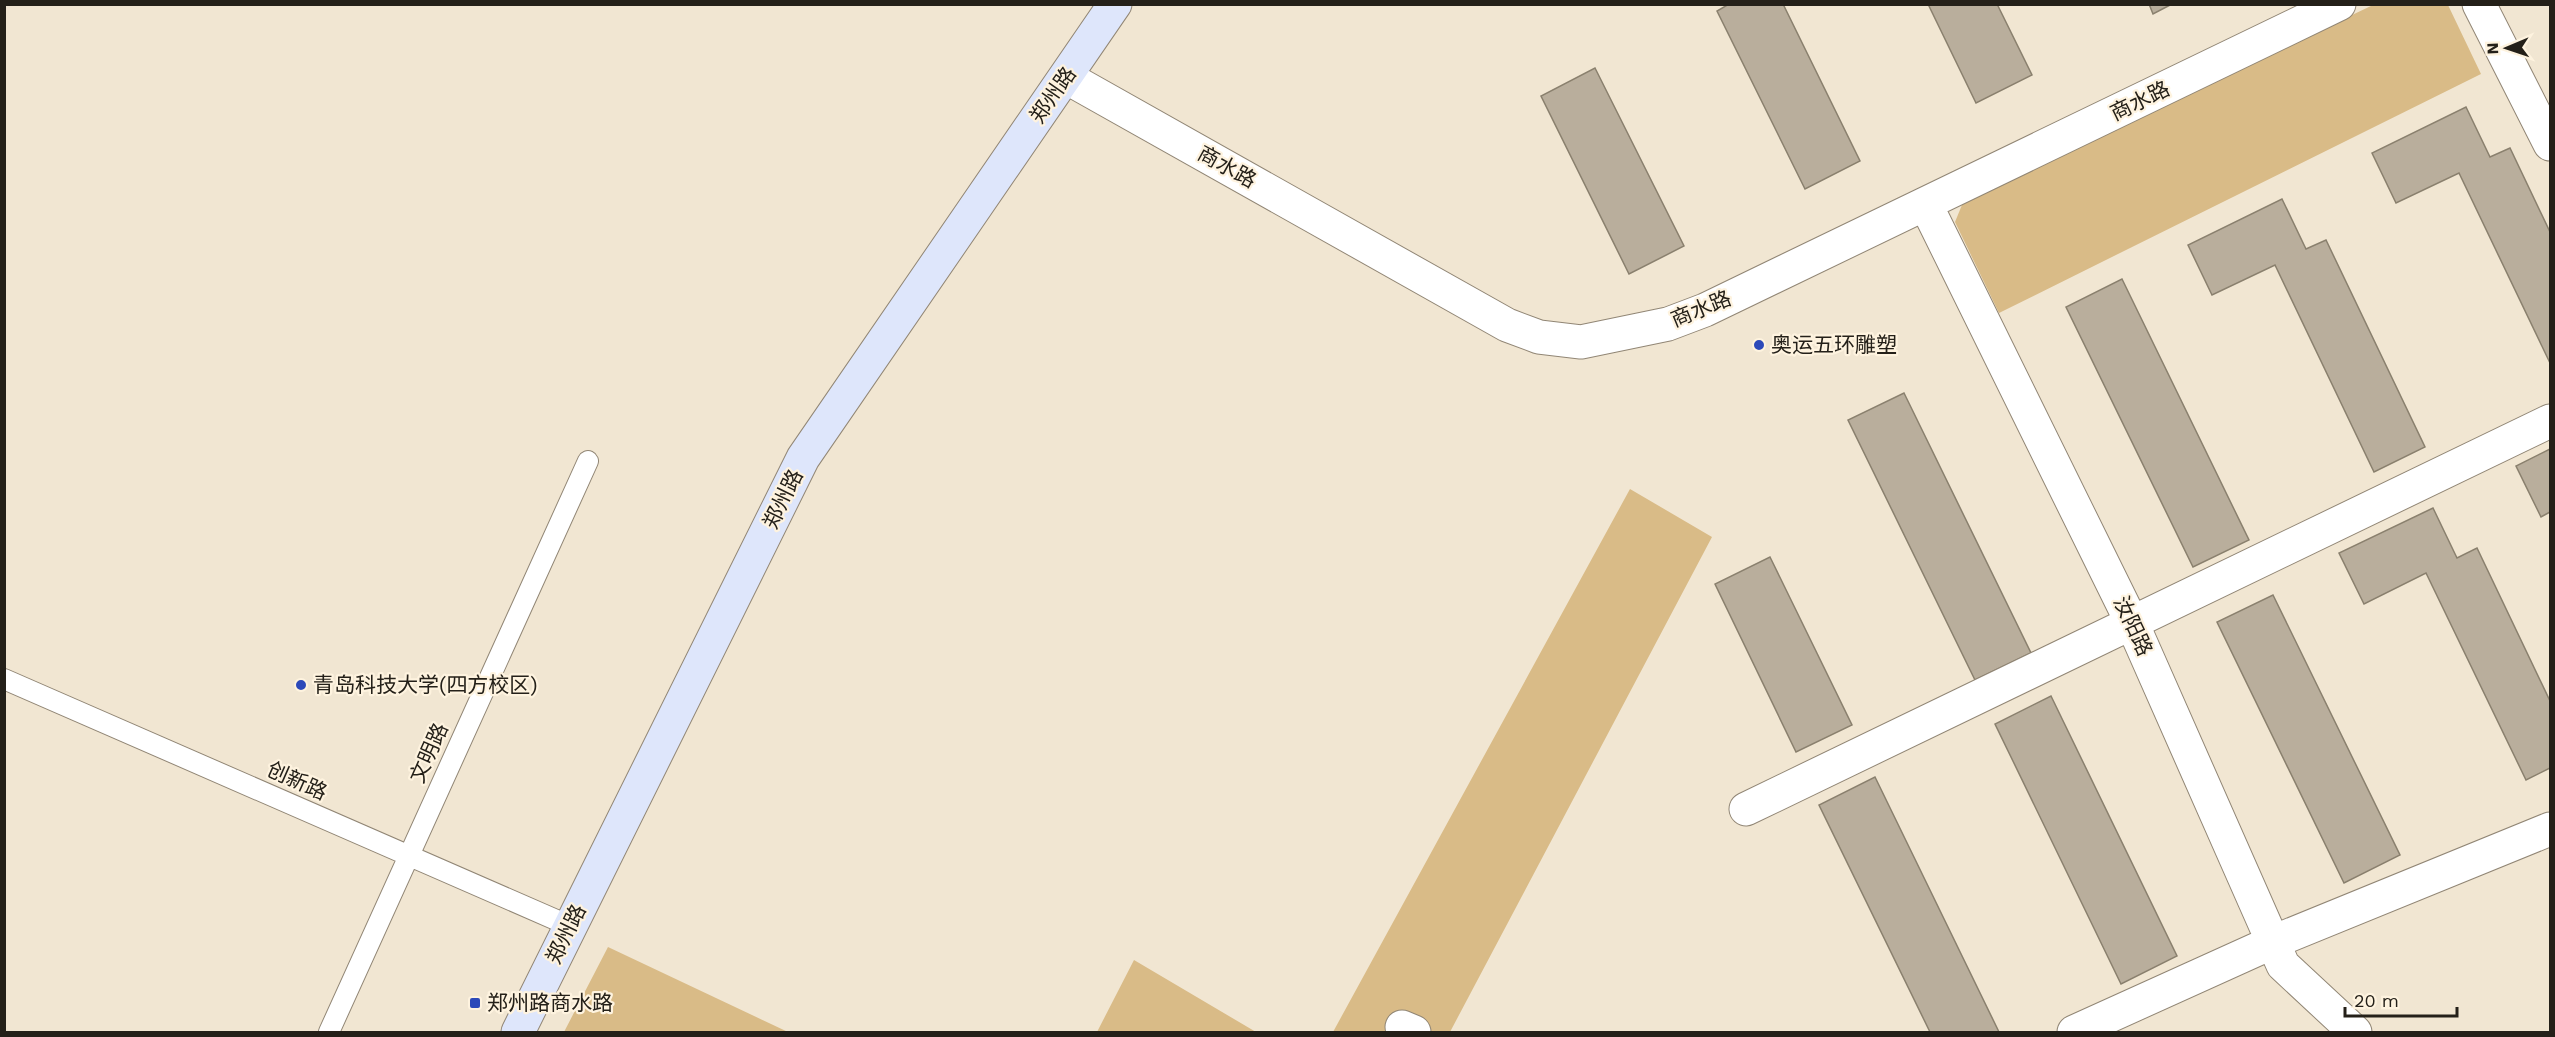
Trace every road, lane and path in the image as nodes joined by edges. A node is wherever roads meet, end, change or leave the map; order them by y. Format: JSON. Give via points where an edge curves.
{"nodes":[{"id":1,"x":1115,"y":4,"type":"edge"},
{"id":2,"x":2339,"y":4,"type":"edge"},
{"id":3,"x":2479,"y":4,"type":"edge"},
{"id":4,"x":1066,"y":76,"type":"junction"},
{"id":5,"x":2550,"y":144,"type":"edge"},
{"id":6,"x":1926,"y":205,"type":"junction"},
{"id":7,"x":2550,"y":421,"type":"edge"},
{"id":8,"x":588,"y":461,"type":"dead end"},
{"id":9,"x":2132,"y":623,"type":"junction"},
{"id":10,"x":4,"y":679,"type":"edge"},
{"id":11,"x":1746,"y":809,"type":"dead end"},
{"id":12,"x":2550,"y":830,"type":"edge"},
{"id":13,"x":409,"y":856,"type":"junction"},
{"id":14,"x":570,"y":926,"type":"junction"},
{"id":15,"x":2273,"y":942,"type":"junction"},
{"id":16,"x":329,"y":1032,"type":"edge"},
{"id":17,"x":518,"y":1032,"type":"edge"},
{"id":18,"x":2074,"y":1032,"type":"edge"},
{"id":19,"x":2355,"y":1032,"type":"edge"}],
"edges":[{"from":1,"to":4,"type":"main road","name":"郑州路"},
{"from":2,"to":6,"type":"street","name":"商水路"},
{"from":3,"to":5,"type":"street"},
{"from":4,"to":6,"type":"street","name":"商水路","via":[[1507,325],[1557,341],[1581,342],[1668,324]]},
{"from":4,"to":14,"type":"main road","name":"郑州路","via":[[803,458]]},
{"from":6,"to":9,"type":"street","name":"汝阳路"},
{"from":7,"to":9,"type":"street"},
{"from":8,"to":13,"type":"lane","name":"文明路"},
{"from":9,"to":11,"type":"street"},
{"from":9,"to":15,"type":"street","name":"汝阳路"},
{"from":10,"to":13,"type":"lane","name":"创新路"},
{"from":12,"to":15,"type":"street"},
{"from":13,"to":14,"type":"lane","name":"创新路"},
{"from":13,"to":16,"type":"lane","name":"文明路"},
{"from":14,"to":17,"type":"main road","name":"郑州路"},
{"from":15,"to":18,"type":"street"},
{"from":15,"to":19,"type":"street","name":"汝阳路","via":[[2283,965]]}]}
